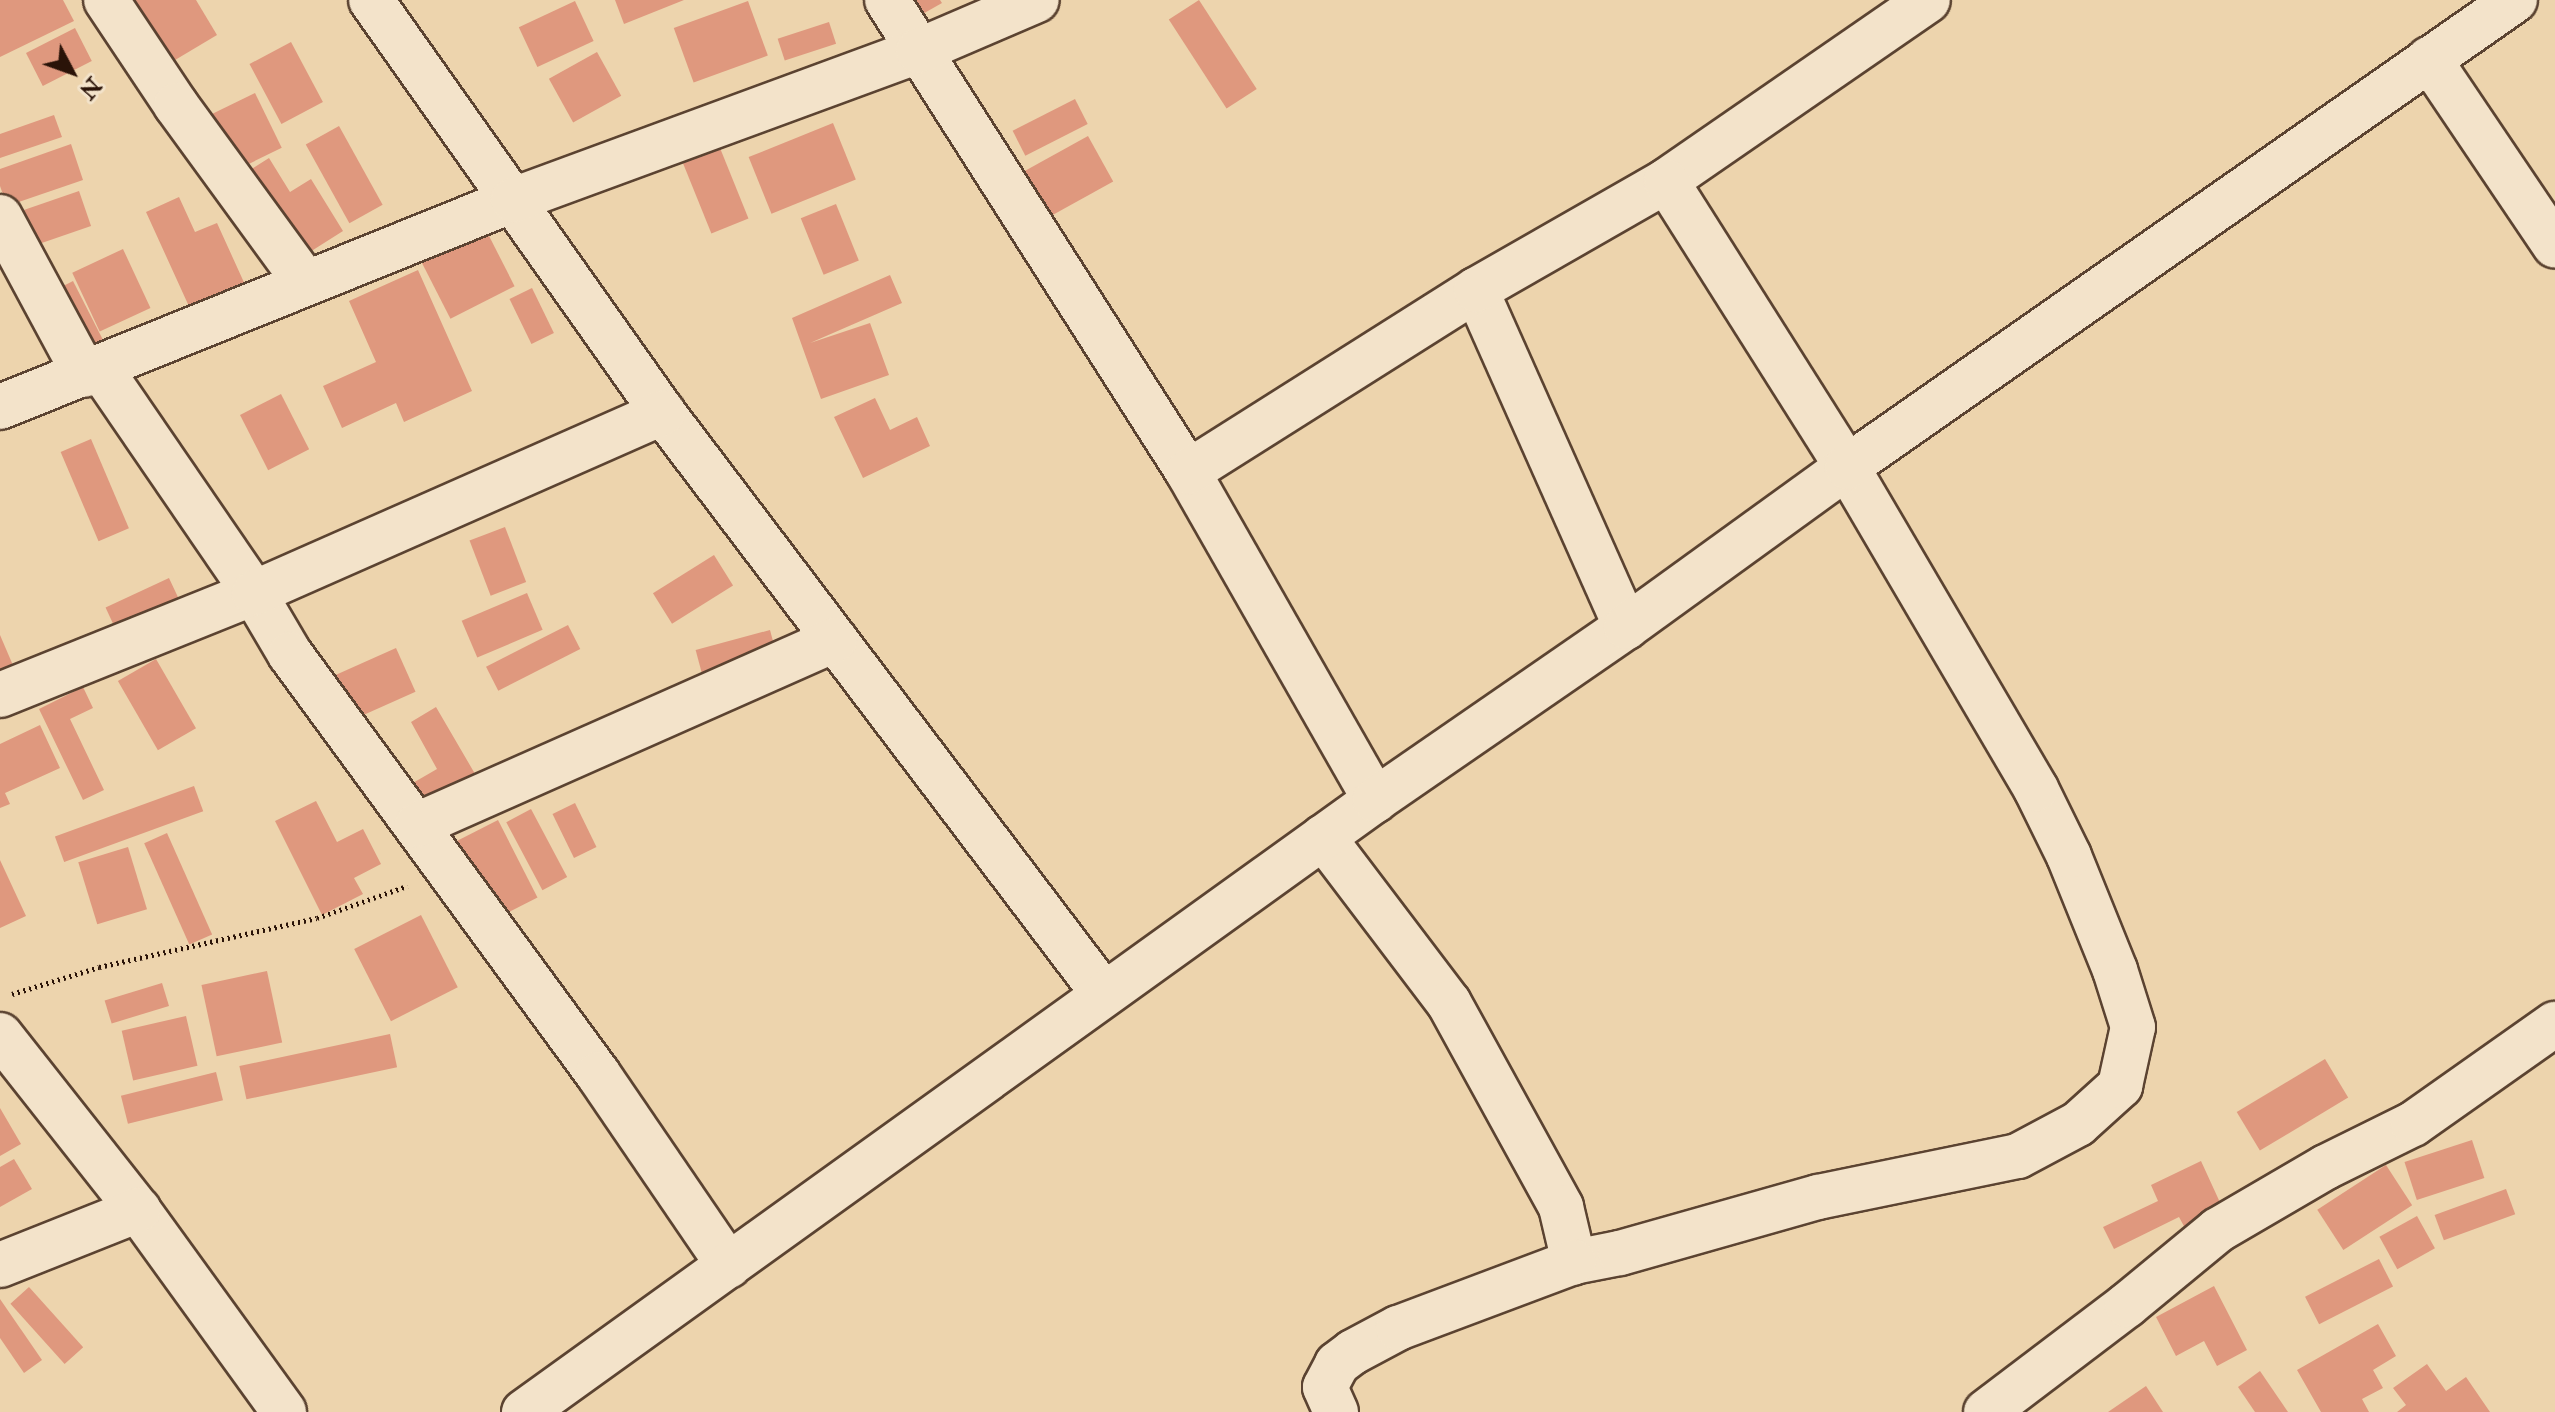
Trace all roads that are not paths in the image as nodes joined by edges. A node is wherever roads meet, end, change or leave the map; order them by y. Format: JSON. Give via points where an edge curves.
{"nodes":[{"id":1,"x":106,"y":0,"type":"edge"},
{"id":2,"x":371,"y":0,"type":"edge"},
{"id":3,"x":887,"y":0,"type":"edge"},
{"id":4,"x":1037,"y":0,"type":"edge"},
{"id":5,"x":1928,"y":0,"type":"edge"},
{"id":6,"x":2491,"y":7,"type":"edge"},
{"id":7,"x":918,"y":51,"type":"junction"},
{"id":8,"x":2429,"y":59,"type":"junction"},
{"id":9,"x":1666,"y":181,"type":"junction"},
{"id":10,"x":513,"y":200,"type":"junction"},
{"id":11,"x":0,"y":217,"type":"edge"},
{"id":12,"x":2555,"y":246,"type":"edge"},
{"id":13,"x":305,"y":282,"type":"junction"},
{"id":14,"x":1476,"y":290,"type":"junction"},
{"id":15,"x":93,"y":372,"type":"junction"},
{"id":16,"x":0,"y":407,"type":"edge"},
{"id":17,"x":663,"y":413,"type":"junction"},
{"id":18,"x":1847,"y":467,"type":"junction"},
{"id":19,"x":1188,"y":472,"type":"junction"},
{"id":20,"x":254,"y":593,"type":"junction"},
{"id":21,"x":1626,"y":627,"type":"junction"},
{"id":22,"x":835,"y":640,"type":"junction"},
{"id":23,"x":0,"y":695,"type":"edge"},
{"id":24,"x":1375,"y":800,"type":"junction"},
{"id":25,"x":417,"y":825,"type":"junction"},
{"id":26,"x":1323,"y":837,"type":"junction"},
{"id":27,"x":1103,"y":993,"type":"junction"},
{"id":28,"x":2555,"y":1024,"type":"edge"},
{"id":29,"x":0,"y":1027,"type":"edge"},
{"id":30,"x":138,"y":1210,"type":"junction"},
{"id":31,"x":1574,"y":1262,"type":"junction"},
{"id":32,"x":0,"y":1265,"type":"edge"},
{"id":33,"x":729,"y":1266,"type":"junction"},
{"id":34,"x":284,"y":1412,"type":"edge"},
{"id":35,"x":524,"y":1412,"type":"edge"},
{"id":36,"x":1336,"y":1412,"type":"edge"},
{"id":37,"x":1986,"y":1412,"type":"edge"}],
"edges":[{"from":1,"to":13,"type":"street"},
{"from":2,"to":10,"type":"street"},
{"from":3,"to":7,"type":"street"},
{"from":4,"to":7,"type":"street"},
{"from":5,"to":9,"type":"street"},
{"from":6,"to":8,"type":"street"},
{"from":7,"to":10,"type":"street"},
{"from":7,"to":19,"type":"street"},
{"from":8,"to":12,"type":"street"},
{"from":8,"to":18,"type":"street"},
{"from":9,"to":14,"type":"street"},
{"from":9,"to":18,"type":"street"},
{"from":10,"to":13,"type":"street"},
{"from":10,"to":17,"type":"street"},
{"from":11,"to":15,"type":"street"},
{"from":13,"to":15,"type":"street"},
{"from":14,"to":19,"type":"street"},
{"from":14,"to":21,"type":"street"},
{"from":15,"to":16,"type":"street"},
{"from":15,"to":20,"type":"street"},
{"from":17,"to":20,"type":"street"},
{"from":17,"to":22,"type":"street"},
{"from":18,"to":21,"type":"street"},
{"from":18,"to":31,"type":"street","via":[[2036,789],[2069,856],[2133,1027],[2120,1086],[2078,1124],[2018,1156],[1818,1197]]},
{"from":19,"to":24,"type":"street"},
{"from":20,"to":23,"type":"street"},
{"from":20,"to":25,"type":"street","via":[[290,654]]},
{"from":21,"to":24,"type":"street"},
{"from":22,"to":25,"type":"street"},
{"from":22,"to":27,"type":"street"},
{"from":24,"to":26,"type":"street"},
{"from":25,"to":33,"type":"street"},
{"from":26,"to":27,"type":"street"},
{"from":26,"to":31,"type":"street","via":[[1449,1003],[1561,1207]]},
{"from":27,"to":33,"type":"street"},
{"from":28,"to":37,"type":"street","via":[[2413,1124],[2218,1230]]},
{"from":29,"to":30,"type":"street"},
{"from":30,"to":32,"type":"street"},
{"from":30,"to":34,"type":"street"},
{"from":31,"to":36,"type":"street","via":[[1398,1328],[1353,1352],[1337,1364],[1325,1387]]},
{"from":33,"to":35,"type":"street"}]}
